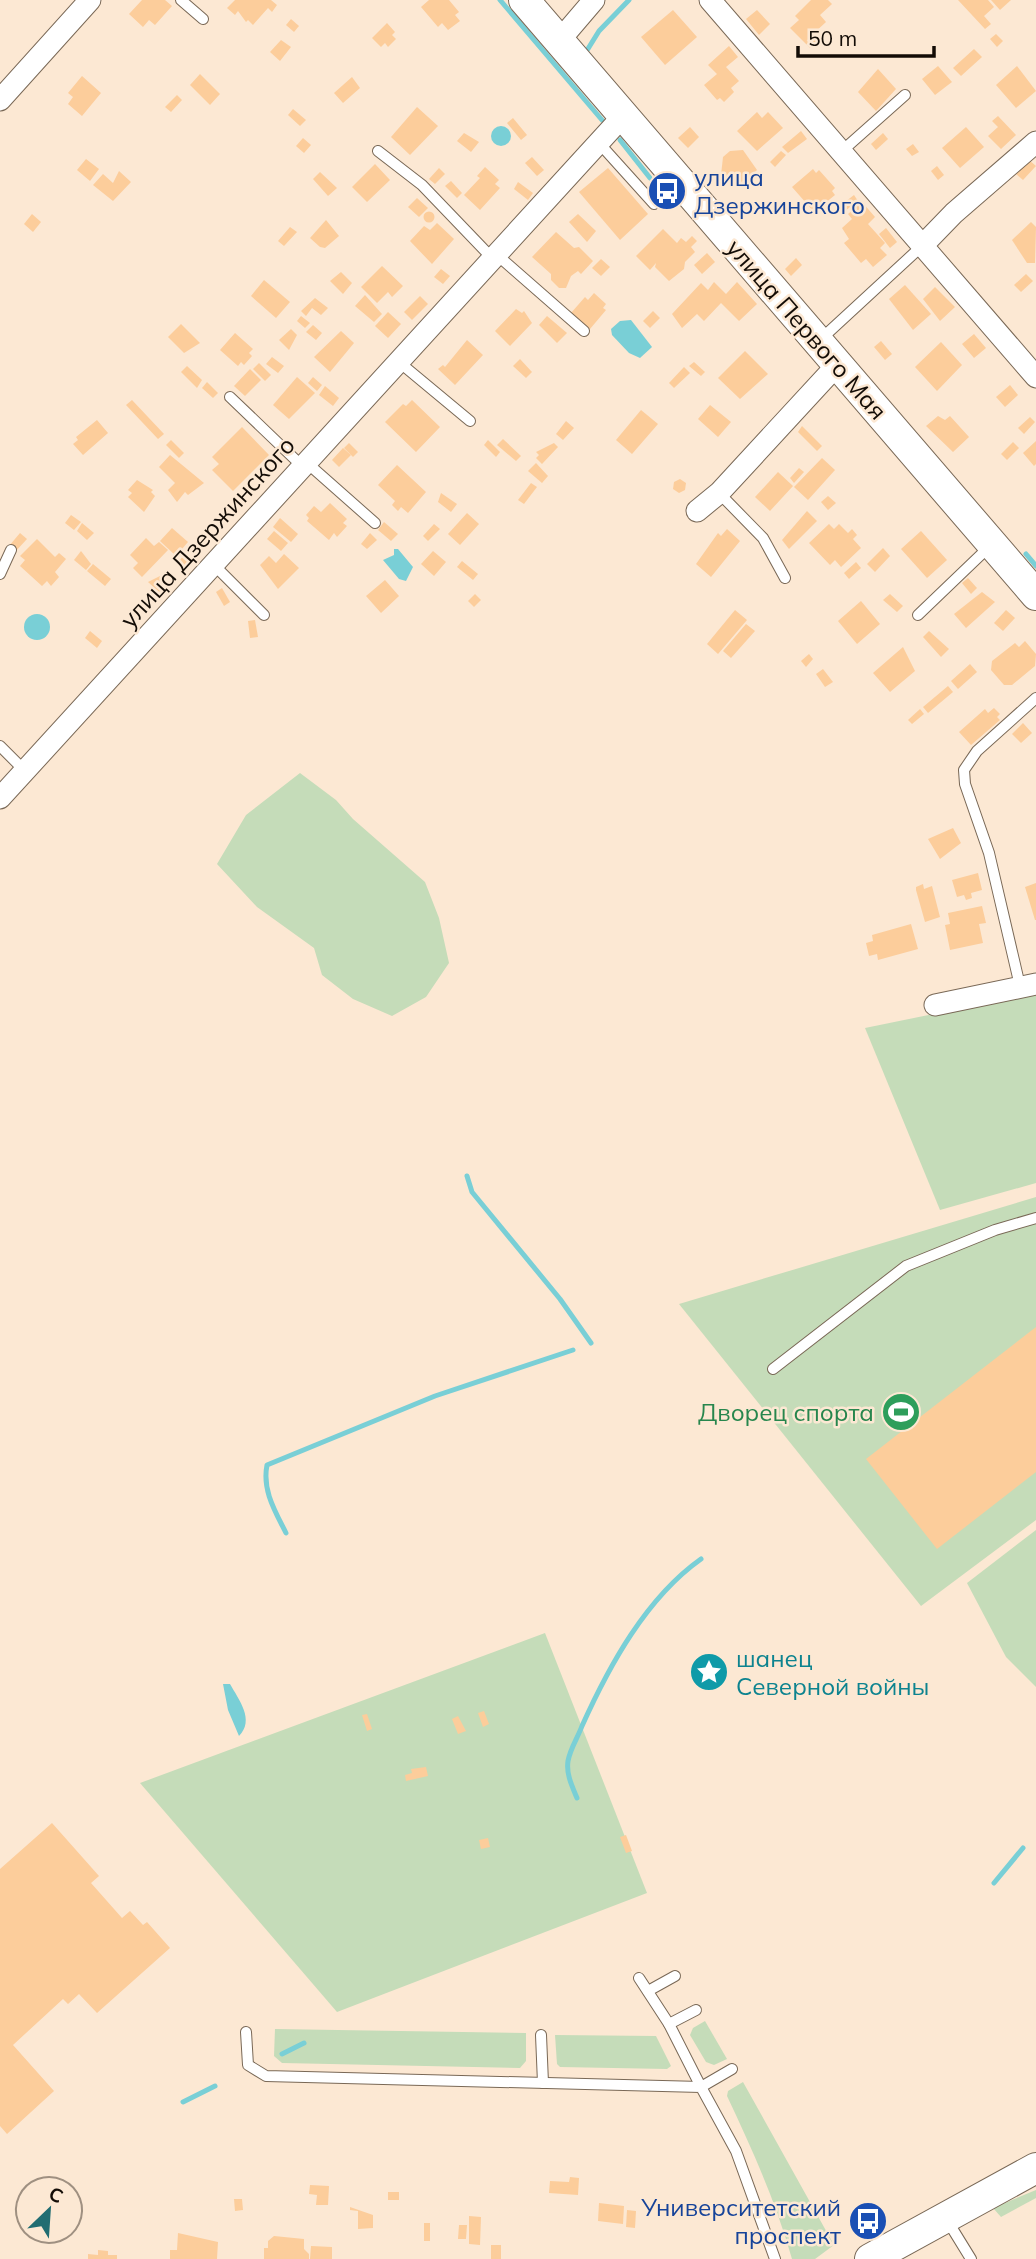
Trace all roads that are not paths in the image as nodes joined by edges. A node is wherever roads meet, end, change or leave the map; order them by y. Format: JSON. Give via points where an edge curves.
{"nodes":[{"id":1,"x":90,"y":0,"type":"edge"},
{"id":2,"x":181,"y":0,"type":"edge"},
{"id":3,"x":524,"y":0,"type":"edge"},
{"id":4,"x":594,"y":0,"type":"edge"},
{"id":5,"x":710,"y":0,"type":"edge"},
{"id":6,"x":203,"y":19,"type":"dead end"},
{"id":7,"x":559,"y":41,"type":"junction"},
{"id":8,"x":905,"y":95,"type":"dead end"},
{"id":9,"x":0,"y":100,"type":"edge"},
{"id":10,"x":623,"y":116,"type":"junction"},
{"id":11,"x":1036,"y":142,"type":"edge"},
{"id":12,"x":599,"y":143,"type":"junction"},
{"id":13,"x":378,"y":151,"type":"dead end"},
{"id":14,"x":842,"y":151,"type":"junction"},
{"id":15,"x":654,"y":204,"type":"dead end"},
{"id":16,"x":923,"y":245,"type":"junction"},
{"id":17,"x":494,"y":256,"type":"junction"},
{"id":18,"x":584,"y":331,"type":"dead end"},
{"id":19,"x":818,"y":342,"type":"junction"},
{"id":20,"x":399,"y":362,"type":"junction"},
{"id":21,"x":837,"y":365,"type":"junction"},
{"id":22,"x":1036,"y":377,"type":"edge"},
{"id":23,"x":230,"y":397,"type":"dead end"},
{"id":24,"x":470,"y":421,"type":"dead end"},
{"id":25,"x":304,"y":464,"type":"junction"},
{"id":26,"x":719,"y":493,"type":"junction"},
{"id":27,"x":697,"y":511,"type":"dead end"},
{"id":28,"x":376,"y":523,"type":"dead end"},
{"id":29,"x":992,"y":544,"type":"junction"},
{"id":30,"x":11,"y":550,"type":"dead end"},
{"id":31,"x":213,"y":564,"type":"junction"},
{"id":32,"x":0,"y":574,"type":"edge"},
{"id":33,"x":785,"y":578,"type":"dead end"},
{"id":34,"x":1036,"y":595,"type":"edge"},
{"id":35,"x":264,"y":615,"type":"dead end"},
{"id":36,"x":918,"y":615,"type":"dead end"},
{"id":37,"x":1036,"y":698,"type":"edge"},
{"id":38,"x":0,"y":746,"type":"edge"},
{"id":39,"x":25,"y":771,"type":"junction"},
{"id":40,"x":0,"y":798,"type":"edge"},
{"id":41,"x":1028,"y":985,"type":"edge"},
{"id":42,"x":935,"y":1005,"type":"dead end"},
{"id":43,"x":1036,"y":1218,"type":"edge"},
{"id":44,"x":773,"y":1369,"type":"dead end"},
{"id":45,"x":675,"y":1976,"type":"dead end"},
{"id":46,"x":639,"y":1978,"type":"dead end"},
{"id":47,"x":648,"y":1991,"type":"junction"},
{"id":48,"x":696,"y":2010,"type":"dead end"},
{"id":49,"x":669,"y":2024,"type":"junction"},
{"id":50,"x":246,"y":2032,"type":"dead end"},
{"id":51,"x":541,"y":2035,"type":"dead end"},
{"id":52,"x":732,"y":2070,"type":"dead end"},
{"id":53,"x":543,"y":2083,"type":"junction"},
{"id":54,"x":702,"y":2087,"type":"junction"},
{"id":55,"x":1036,"y":2168,"type":"edge"},
{"id":56,"x":946,"y":2217,"type":"junction"},
{"id":57,"x":775,"y":2259,"type":"edge"},
{"id":58,"x":870,"y":2259,"type":"edge"},
{"id":59,"x":971,"y":2259,"type":"edge"}],
"edges":[{"from":1,"to":9,"type":"street"},
{"from":2,"to":6,"type":"lane"},
{"from":3,"to":7,"type":"street","name":"улица Первого Мая"},
{"from":4,"to":7,"type":"street"},
{"from":5,"to":14,"type":"street"},
{"from":7,"to":10,"type":"street","name":"улица Первого Мая"},
{"from":8,"to":14,"type":"lane"},
{"from":10,"to":12,"type":"street","name":"улица Дзержинского"},
{"from":10,"to":19,"type":"street","name":"улица Первого Мая"},
{"from":11,"to":16,"type":"street"},
{"from":12,"to":15,"type":"lane"},
{"from":12,"to":17,"type":"street","name":"улица Дзержинского"},
{"from":13,"to":17,"type":"lane","via":[[422,186]]},
{"from":14,"to":16,"type":"street"},
{"from":16,"to":19,"type":"lane"},
{"from":16,"to":22,"type":"street"},
{"from":17,"to":18,"type":"lane"},
{"from":17,"to":20,"type":"street","name":"улица Дзержинского"},
{"from":19,"to":21,"type":"street","name":"улица Первого Мая"},
{"from":20,"to":24,"type":"lane"},
{"from":20,"to":25,"type":"street","name":"улица Дзержинского"},
{"from":21,"to":26,"type":"street"},
{"from":21,"to":29,"type":"street","name":"улица Первого Мая"},
{"from":23,"to":25,"type":"lane"},
{"from":25,"to":28,"type":"lane"},
{"from":25,"to":31,"type":"street","name":"улица Дзержинского"},
{"from":26,"to":27,"type":"street"},
{"from":26,"to":33,"type":"lane","via":[[763,538]]},
{"from":29,"to":34,"type":"street","name":"улица Первого Мая"},
{"from":29,"to":36,"type":"lane"},
{"from":30,"to":32,"type":"lane"},
{"from":31,"to":35,"type":"lane"},
{"from":31,"to":39,"type":"street","name":"улица Дзержинского"},
{"from":37,"to":41,"type":"lane","via":[[977,751],[964,770]]},
{"from":38,"to":39,"type":"lane"},
{"from":39,"to":40,"type":"street","name":"улица Дзержинского"},
{"from":41,"to":42,"type":"street"},
{"from":43,"to":44,"type":"lane","via":[[906,1266]]},
{"from":45,"to":47,"type":"lane"},
{"from":46,"to":47,"type":"lane"},
{"from":47,"to":49,"type":"lane"},
{"from":48,"to":49,"type":"lane"},
{"from":49,"to":54,"type":"lane"},
{"from":50,"to":53,"type":"lane","via":[[248,2066],[266,2077]]},
{"from":51,"to":53,"type":"lane"},
{"from":52,"to":54,"type":"lane"},
{"from":53,"to":54,"type":"lane"},
{"from":54,"to":57,"type":"lane","via":[[736,2151]]},
{"from":55,"to":56,"type":"street"},
{"from":56,"to":58,"type":"street"},
{"from":56,"to":59,"type":"lane"}]}
